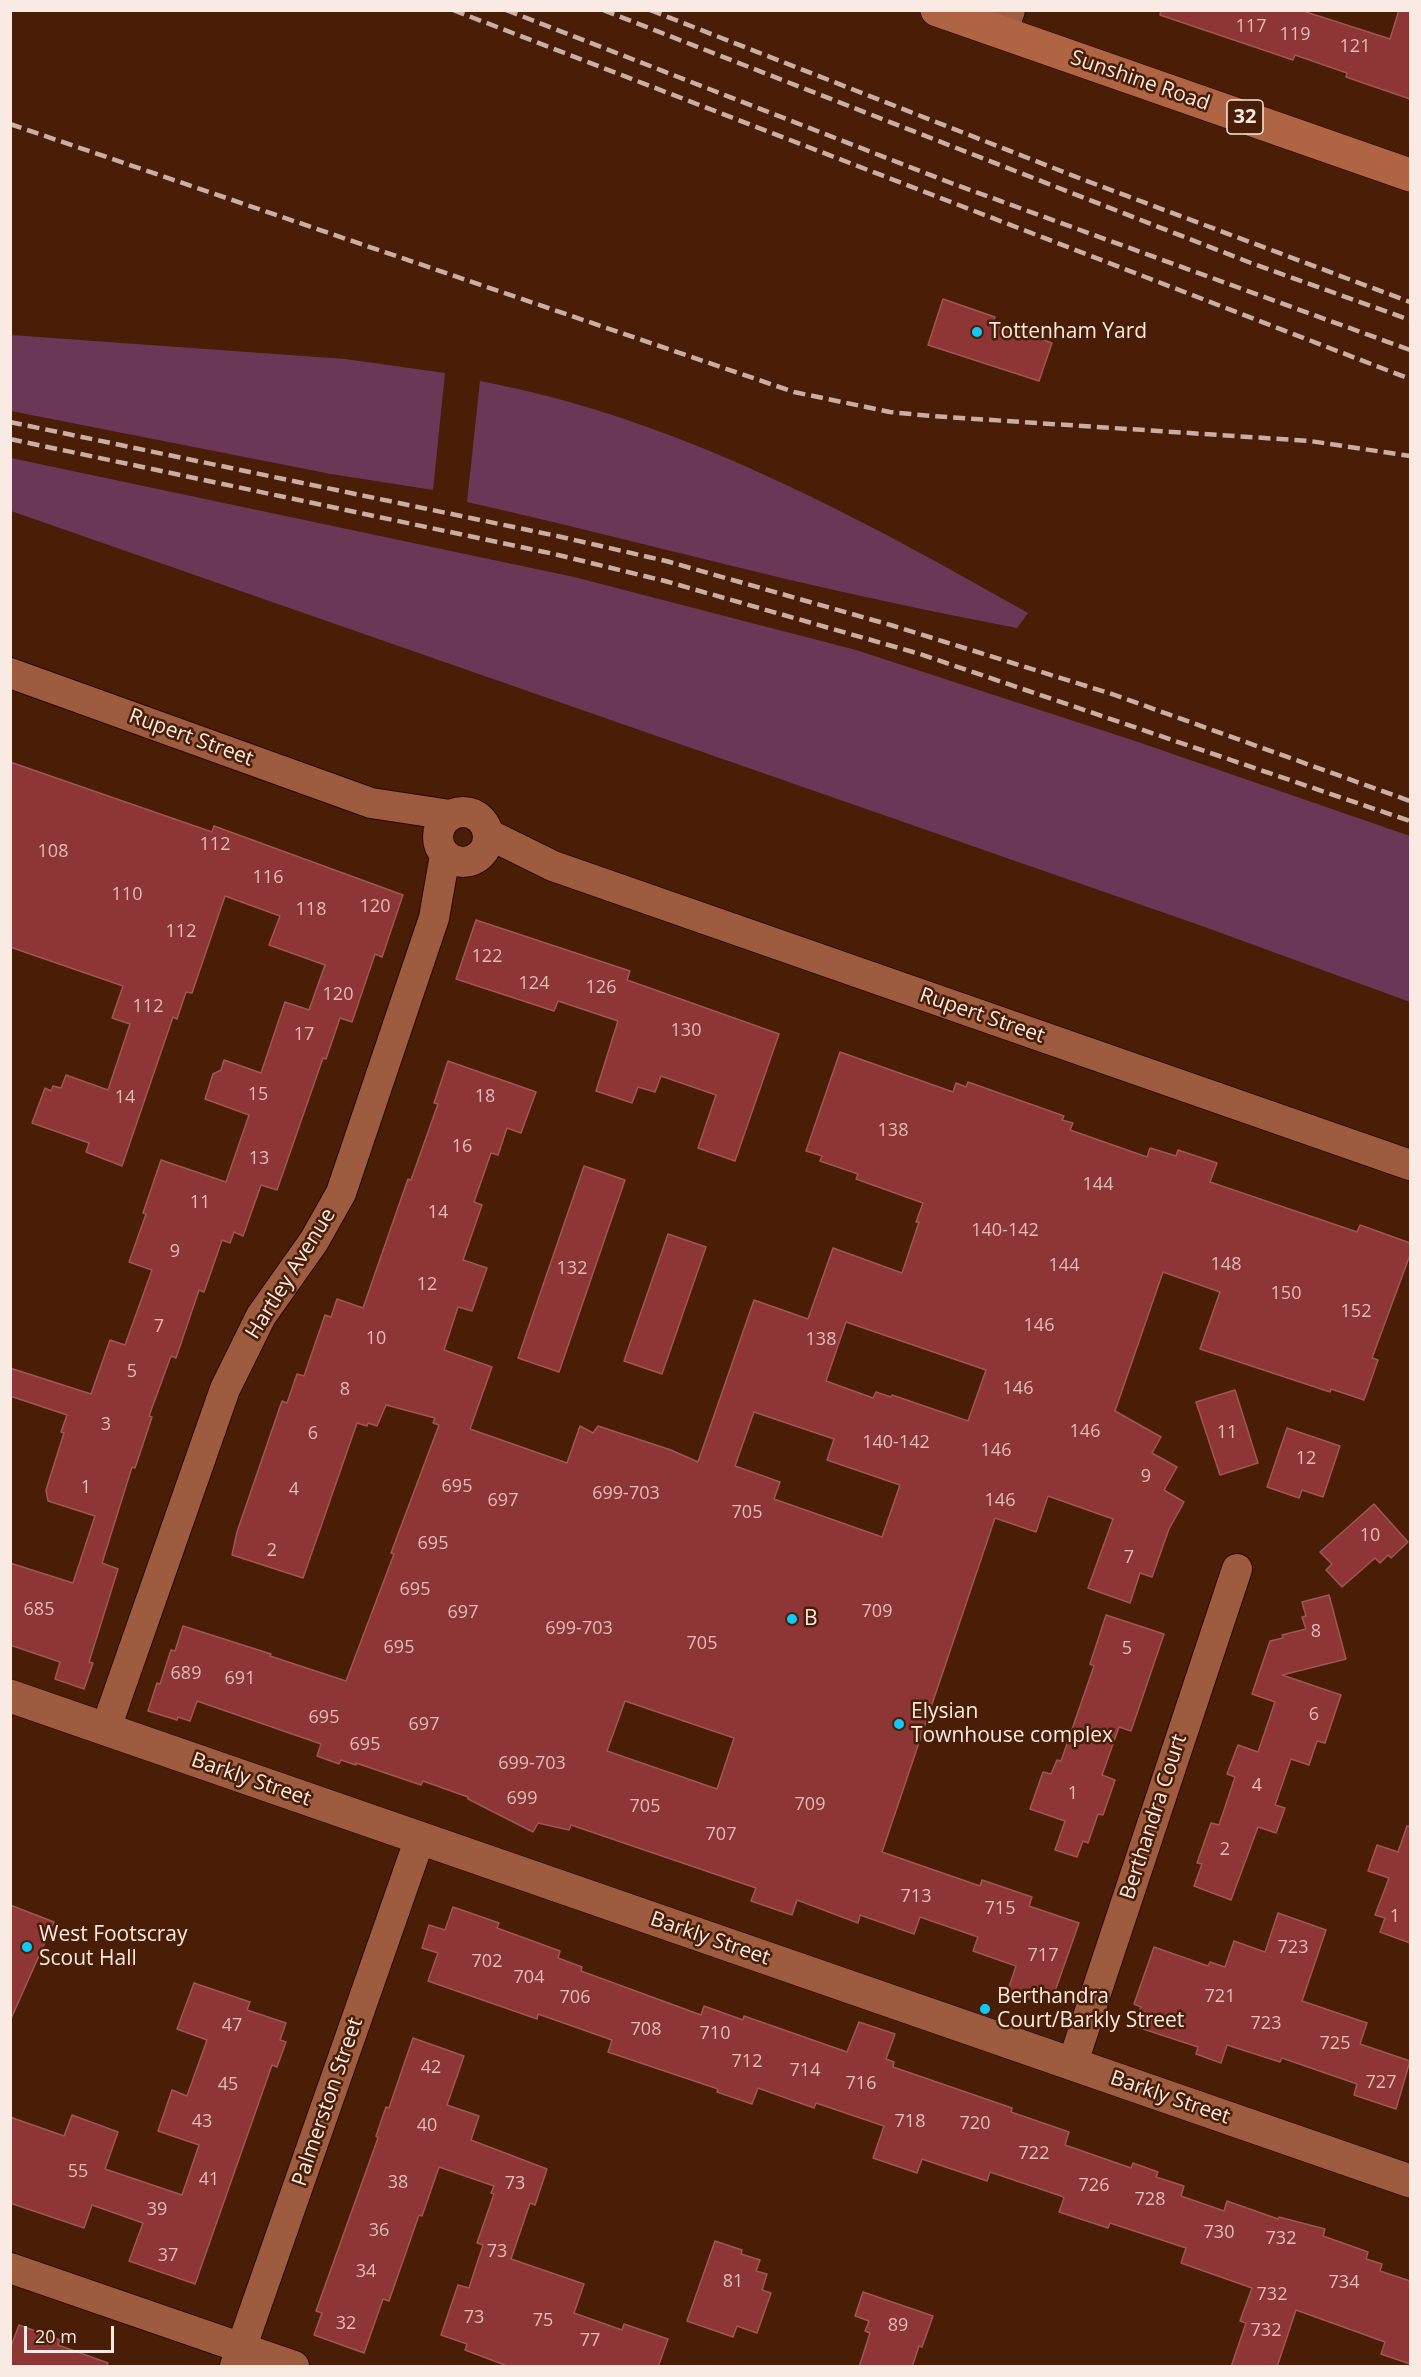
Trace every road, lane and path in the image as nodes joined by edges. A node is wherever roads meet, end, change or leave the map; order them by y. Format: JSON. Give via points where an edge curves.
{"nodes":[{"id":1,"x":937,"y":10,"type":"edge"},
{"id":2,"x":1006,"y":22,"type":"edge"},
{"id":3,"x":1410,"y":175,"type":"edge"},
{"id":4,"x":10,"y":673,"type":"edge"},
{"id":5,"x":371,"y":803,"type":"junction"},
{"id":6,"x":450,"y":815,"type":"junction"},
{"id":7,"x":464,"y":850,"type":"junction"},
{"id":8,"x":1410,"y":1165,"type":"edge"},
{"id":9,"x":1237,"y":1569,"type":"dead end"},
{"id":10,"x":10,"y":1696,"type":"edge"},
{"id":11,"x":105,"y":1728,"type":"junction"},
{"id":12,"x":420,"y":1838,"type":"junction"},
{"id":13,"x":1072,"y":2065,"type":"junction"},
{"id":14,"x":1410,"y":2181,"type":"edge"},
{"id":15,"x":10,"y":2268,"type":"edge"},
{"id":16,"x":238,"y":2357,"type":"edge"},
{"id":17,"x":294,"y":2367,"type":"edge"}],
"edges":[{"from":1,"to":2,"type":"main road","name":"Sunshine Road","number":"32"},
{"from":2,"to":3,"type":"main road","name":"Sunshine Road","number":"32"},
{"from":4,"to":5,"type":"street","name":"Rupert Street"},
{"from":5,"to":6,"type":"street","name":"Rupert Street"},
{"from":5,"to":7,"type":"street","name":"Rupert Street"},
{"from":6,"to":7,"type":"street","name":"Hartley Avenue","via":[[439,828]]},
{"from":6,"to":7,"type":"street","name":"Rupert Street","via":[[466,812],[485,826]]},
{"from":7,"to":8,"type":"street","name":"Rupert Street","via":[[553,866]]},
{"from":7,"to":11,"type":"street","name":"Hartley Avenue","via":[[434,918],[341,1192],[314,1241],[261,1316],[225,1389]]},
{"from":9,"to":13,"type":"street","name":"Berthandra Court"},
{"from":10,"to":11,"type":"street","name":"Barkly Street"},
{"from":11,"to":12,"type":"street","name":"Barkly Street"},
{"from":12,"to":13,"type":"street","name":"Barkly Street"},
{"from":12,"to":16,"type":"street","name":"Palmerston Street"},
{"from":13,"to":14,"type":"street","name":"Barkly Street"},
{"from":15,"to":16,"type":"street"},
{"from":16,"to":17,"type":"street"}]}
